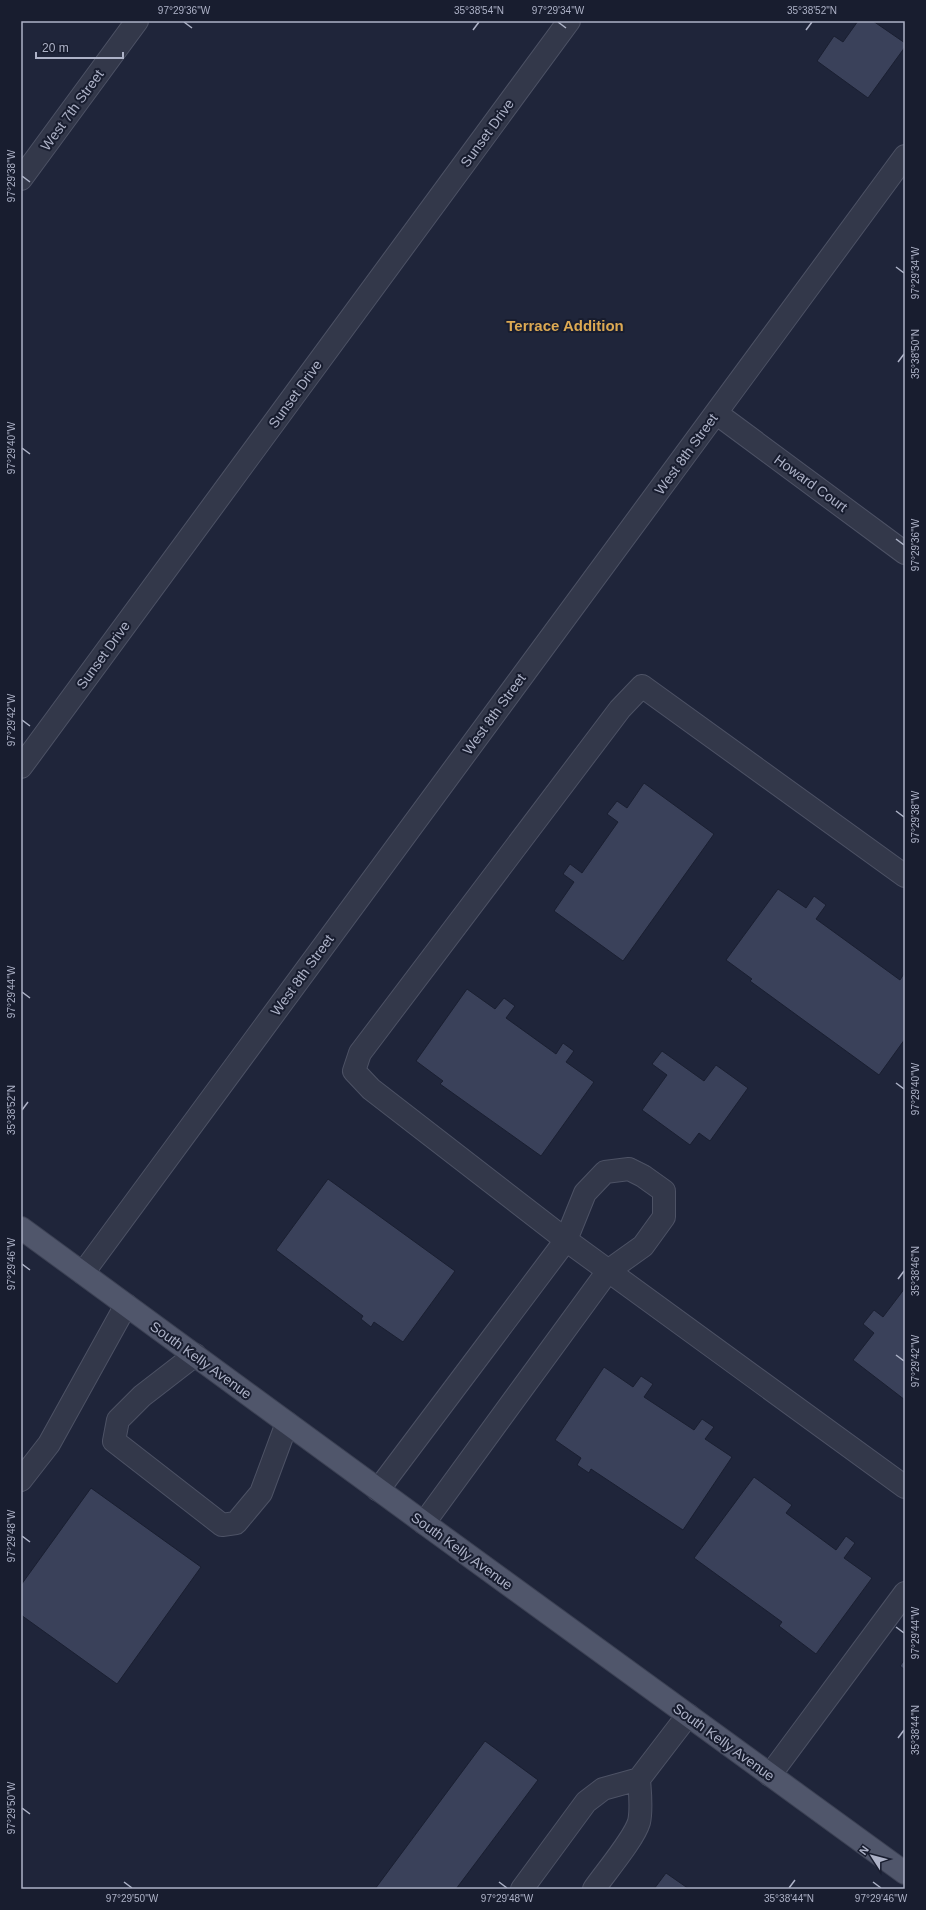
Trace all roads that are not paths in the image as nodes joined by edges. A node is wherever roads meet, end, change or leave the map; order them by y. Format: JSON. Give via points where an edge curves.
{"nodes":[{"id":1,"x":137,"y":21,"type":"edge"},
{"id":2,"x":569,"y":21,"type":"edge"},
{"id":3,"x":905,"y":156,"type":"edge"},
{"id":4,"x":21,"y":179,"type":"edge"},
{"id":5,"x":716,"y":413,"type":"junction"},
{"id":6,"x":905,"y":553,"type":"edge"},
{"id":7,"x":21,"y":767,"type":"edge"},
{"id":8,"x":905,"y":876,"type":"edge"},
{"id":9,"x":21,"y":1228,"type":"edge"},
{"id":10,"x":566,"y":1240,"type":"junction"},
{"id":11,"x":608,"y":1271,"type":"junction"},
{"id":12,"x":83,"y":1273,"type":"junction"},
{"id":13,"x":126,"y":1305,"type":"junction"},
{"id":14,"x":195,"y":1355,"type":"junction"},
{"id":15,"x":287,"y":1423,"type":"junction"},
{"id":16,"x":21,"y":1480,"type":"edge"},
{"id":17,"x":905,"y":1486,"type":"edge"},
{"id":18,"x":378,"y":1490,"type":"junction"},
{"id":19,"x":424,"y":1523,"type":"junction"},
{"id":20,"x":905,"y":1593,"type":"edge"},
{"id":21,"x":688,"y":1715,"type":"junction"},
{"id":22,"x":770,"y":1775,"type":"junction"},
{"id":23,"x":639,"y":1779,"type":"junction"},
{"id":24,"x":905,"y":1873,"type":"edge"},
{"id":25,"x":522,"y":1889,"type":"edge"},
{"id":26,"x":594,"y":1889,"type":"edge"}],
"edges":[{"from":1,"to":4,"type":"street","name":"West 7th Street"},
{"from":2,"to":7,"type":"street","name":"Sunset Drive"},
{"from":3,"to":5,"type":"street","name":"West 8th Street"},
{"from":5,"to":6,"type":"street","name":"Howard Court"},
{"from":5,"to":12,"type":"street","name":"West 8th Street"},
{"from":8,"to":10,"type":"street","via":[[642,686],[620,709],[360,1053],[354,1071],[371,1089]]},
{"from":9,"to":12,"type":"main road","name":"South Kelly Avenue"},
{"from":10,"to":11,"type":"street"},
{"from":10,"to":11,"type":"street","via":[[585,1193],[605,1172],[629,1169],[664,1191],[664,1217],[643,1246]]},
{"from":10,"to":18,"type":"street"},
{"from":11,"to":17,"type":"street"},
{"from":11,"to":19,"type":"street"},
{"from":12,"to":13,"type":"main road","name":"South Kelly Avenue"},
{"from":13,"to":14,"type":"main road","name":"South Kelly Avenue"},
{"from":13,"to":16,"type":"street","via":[[49,1444]]},
{"from":14,"to":15,"type":"main road","name":"South Kelly Avenue"},
{"from":14,"to":15,"type":"street","via":[[142,1396],[118,1420],[114,1441],[222,1525],[236,1524],[261,1494]]},
{"from":15,"to":18,"type":"main road","name":"South Kelly Avenue"},
{"from":18,"to":19,"type":"main road","name":"South Kelly Avenue"},
{"from":19,"to":21,"type":"main road","name":"South Kelly Avenue"},
{"from":20,"to":22,"type":"street"},
{"from":21,"to":22,"type":"main road","name":"South Kelly Avenue"},
{"from":21,"to":23,"type":"street"},
{"from":22,"to":24,"type":"main road","name":"South Kelly Avenue"},
{"from":23,"to":25,"type":"street","via":[[603,1789],[586,1802]]},
{"from":23,"to":26,"type":"street","via":[[638,1823]]}]}
